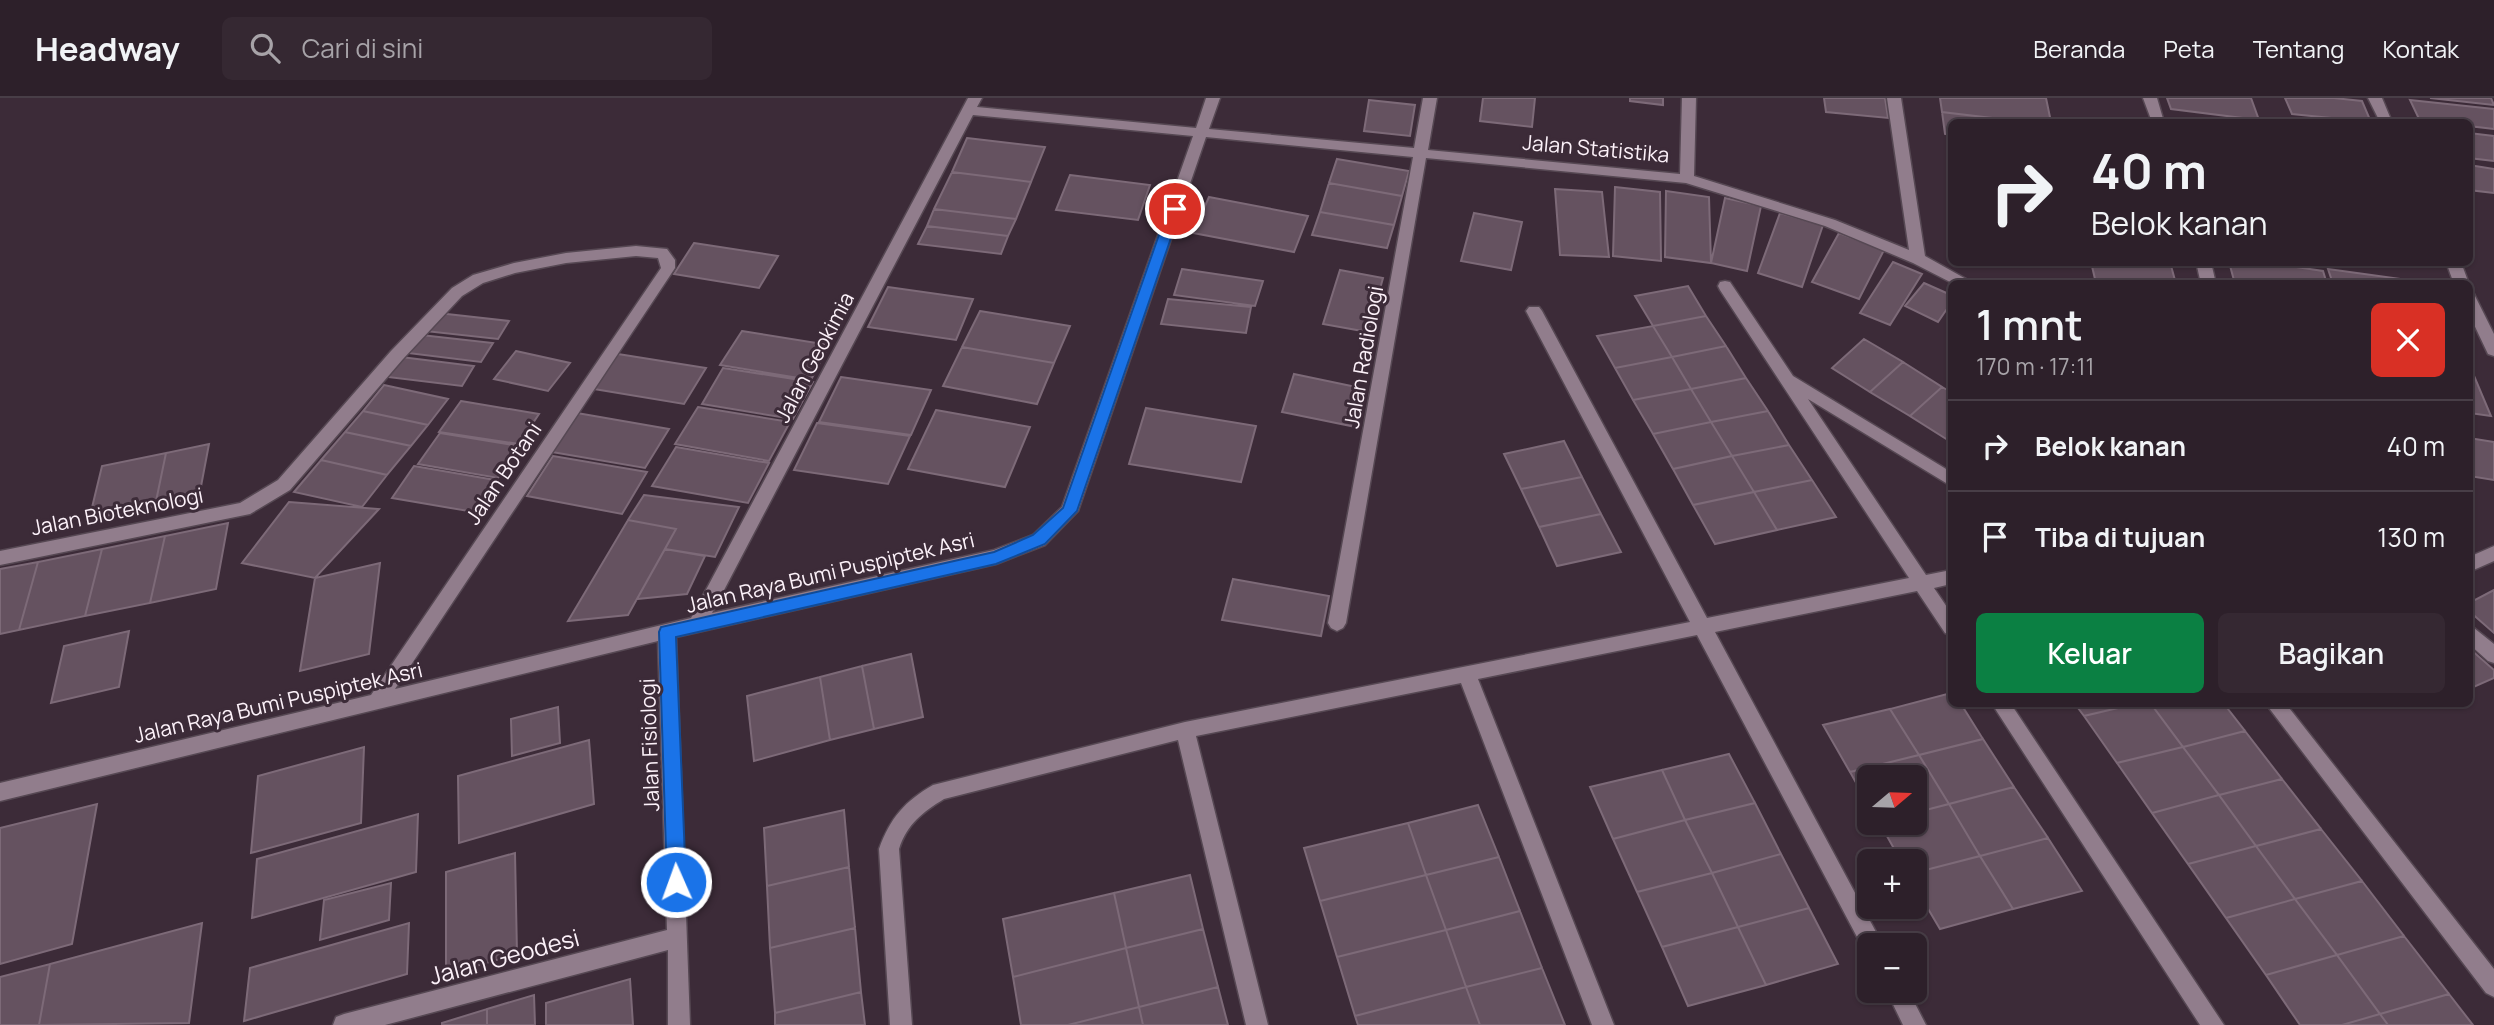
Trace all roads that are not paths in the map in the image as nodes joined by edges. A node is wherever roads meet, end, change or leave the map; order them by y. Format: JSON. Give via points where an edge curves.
{"nodes":[{"id":1,"x":1213,"y":98,"type":"edge"},
{"id":2,"x":1430,"y":98,"type":"edge"},
{"id":3,"x":1689,"y":98,"type":"edge"},
{"id":4,"x":1894,"y":98,"type":"edge"},
{"id":5,"x":2150,"y":98,"type":"edge"},
{"id":6,"x":2375,"y":98,"type":"edge"},
{"id":7,"x":972,"y":104,"type":"edge"},
{"id":8,"x":2157,"y":119,"type":"edge"},
{"id":9,"x":2385,"y":119,"type":"edge"},
{"id":10,"x":1201,"y":134,"type":"junction"},
{"id":11,"x":1421,"y":154,"type":"junction"},
{"id":12,"x":1687,"y":179,"type":"junction"},
{"id":13,"x":1918,"y":260,"type":"junction"},
{"id":14,"x":668,"y":268,"type":"joint"},
{"id":15,"x":1960,"y":280,"type":"edge"},
{"id":16,"x":1725,"y":286,"type":"dead end"},
{"id":17,"x":2473,"y":306,"type":"edge"},
{"id":18,"x":1535,"y":311,"type":"dead end"},
{"id":19,"x":2494,"y":351,"type":"edge"},
{"id":20,"x":1786,"y":378,"type":"junction"},
{"id":21,"x":1948,"y":478,"type":"edge"},
{"id":22,"x":2494,"y":553,"type":"edge"},
{"id":23,"x":0,"y":558,"type":"edge"},
{"id":24,"x":2473,"y":563,"type":"edge"},
{"id":25,"x":1948,"y":578,"type":"edge"},
{"id":26,"x":1922,"y":583,"type":"junction"},
{"id":27,"x":1337,"y":623,"type":"dead end"},
{"id":28,"x":1948,"y":623,"type":"edge"},
{"id":29,"x":697,"y":624,"type":"junction"},
{"id":30,"x":1702,"y":627,"type":"junction"},
{"id":31,"x":667,"y":632,"type":"junction"},
{"id":32,"x":2473,"y":636,"type":"edge"},
{"id":33,"x":2494,"y":655,"type":"edge"},
{"id":34,"x":1467,"y":674,"type":"junction"},
{"id":35,"x":376,"y":702,"type":"junction"},
{"id":36,"x":2003,"y":707,"type":"edge"},
{"id":37,"x":2277,"y":707,"type":"edge"},
{"id":38,"x":1185,"y":730,"type":"junction"},
{"id":39,"x":0,"y":792,"type":"edge"},
{"id":40,"x":1866,"y":933,"type":"edge"},
{"id":41,"x":678,"y":937,"type":"junction"},
{"id":42,"x":2494,"y":986,"type":"edge"},
{"id":43,"x":1903,"y":1003,"type":"edge"},
{"id":44,"x":344,"y":1025,"type":"edge"},
{"id":45,"x":679,"y":1025,"type":"edge"},
{"id":46,"x":901,"y":1025,"type":"edge"},
{"id":47,"x":1257,"y":1025,"type":"edge"},
{"id":48,"x":1603,"y":1025,"type":"edge"},
{"id":49,"x":1915,"y":1025,"type":"edge"},
{"id":50,"x":2213,"y":1025,"type":"edge"}],
"edges":[{"from":1,"to":10,"type":"street","name":"Jalan Raya Bumi Puspiptek Asri"},
{"from":2,"to":11,"type":"street","name":"Jalan Radiologi"},
{"from":3,"to":12,"type":"street"},
{"from":4,"to":13,"type":"street"},
{"from":5,"to":8,"type":"street"},
{"from":6,"to":9,"type":"street"},
{"from":7,"to":10,"type":"street","name":"Jalan Geokimia"},
{"from":7,"to":29,"type":"street","name":"Jalan Geokimia"},
{"from":10,"to":11,"type":"street","name":"Jalan Statistika"},
{"from":10,"to":29,"type":"street","name":"Jalan Raya Bumi Puspiptek Asri","via":[[1069,511],[1039,540],[996,558]]},
{"from":11,"to":12,"type":"street","name":"Jalan Statistika"},
{"from":11,"to":27,"type":"street","name":"Jalan Radiologi"},
{"from":12,"to":13,"type":"street","name":"Jalan Statistika","via":[[1830,223]]},
{"from":13,"to":15,"type":"street","name":"Jalan Statistika"},
{"from":14,"to":23,"type":"street","name":"Jalan Bioteknologi","via":[[662,253],[636,251],[566,258],[478,279],[457,292],[397,355],[284,485],[244,509]]},
{"from":14,"to":35,"type":"street","name":"Jalan Botani"},
{"from":16,"to":20,"type":"street"},
{"from":17,"to":19,"type":"street"},
{"from":18,"to":30,"type":"street"},
{"from":20,"to":21,"type":"street"},
{"from":20,"to":26,"type":"street"},
{"from":22,"to":24,"type":"street"},
{"from":25,"to":26,"type":"street"},
{"from":26,"to":28,"type":"street"},
{"from":26,"to":30,"type":"street"},
{"from":29,"to":31,"type":"street","name":"Jalan Raya Bumi Puspiptek Asri"},
{"from":30,"to":34,"type":"street"},
{"from":30,"to":40,"type":"street"},
{"from":31,"to":35,"type":"street","name":"Jalan Raya Bumi Puspiptek Asri"},
{"from":31,"to":41,"type":"street","name":"Jalan Fisiologi"},
{"from":32,"to":33,"type":"street"},
{"from":34,"to":38,"type":"street"},
{"from":34,"to":48,"type":"street"},
{"from":35,"to":39,"type":"street","name":"Jalan Raya Bumi Puspiptek Asri"},
{"from":36,"to":50,"type":"street"},
{"from":37,"to":42,"type":"street"},
{"from":38,"to":46,"type":"street","via":[[940,791],[912,808],[896,827],[889,849]]},
{"from":38,"to":47,"type":"street"},
{"from":41,"to":44,"type":"street","name":"Jalan Geodesi"},
{"from":41,"to":45,"type":"street","name":"Jalan Fisiologi"},
{"from":43,"to":49,"type":"street"}]}
